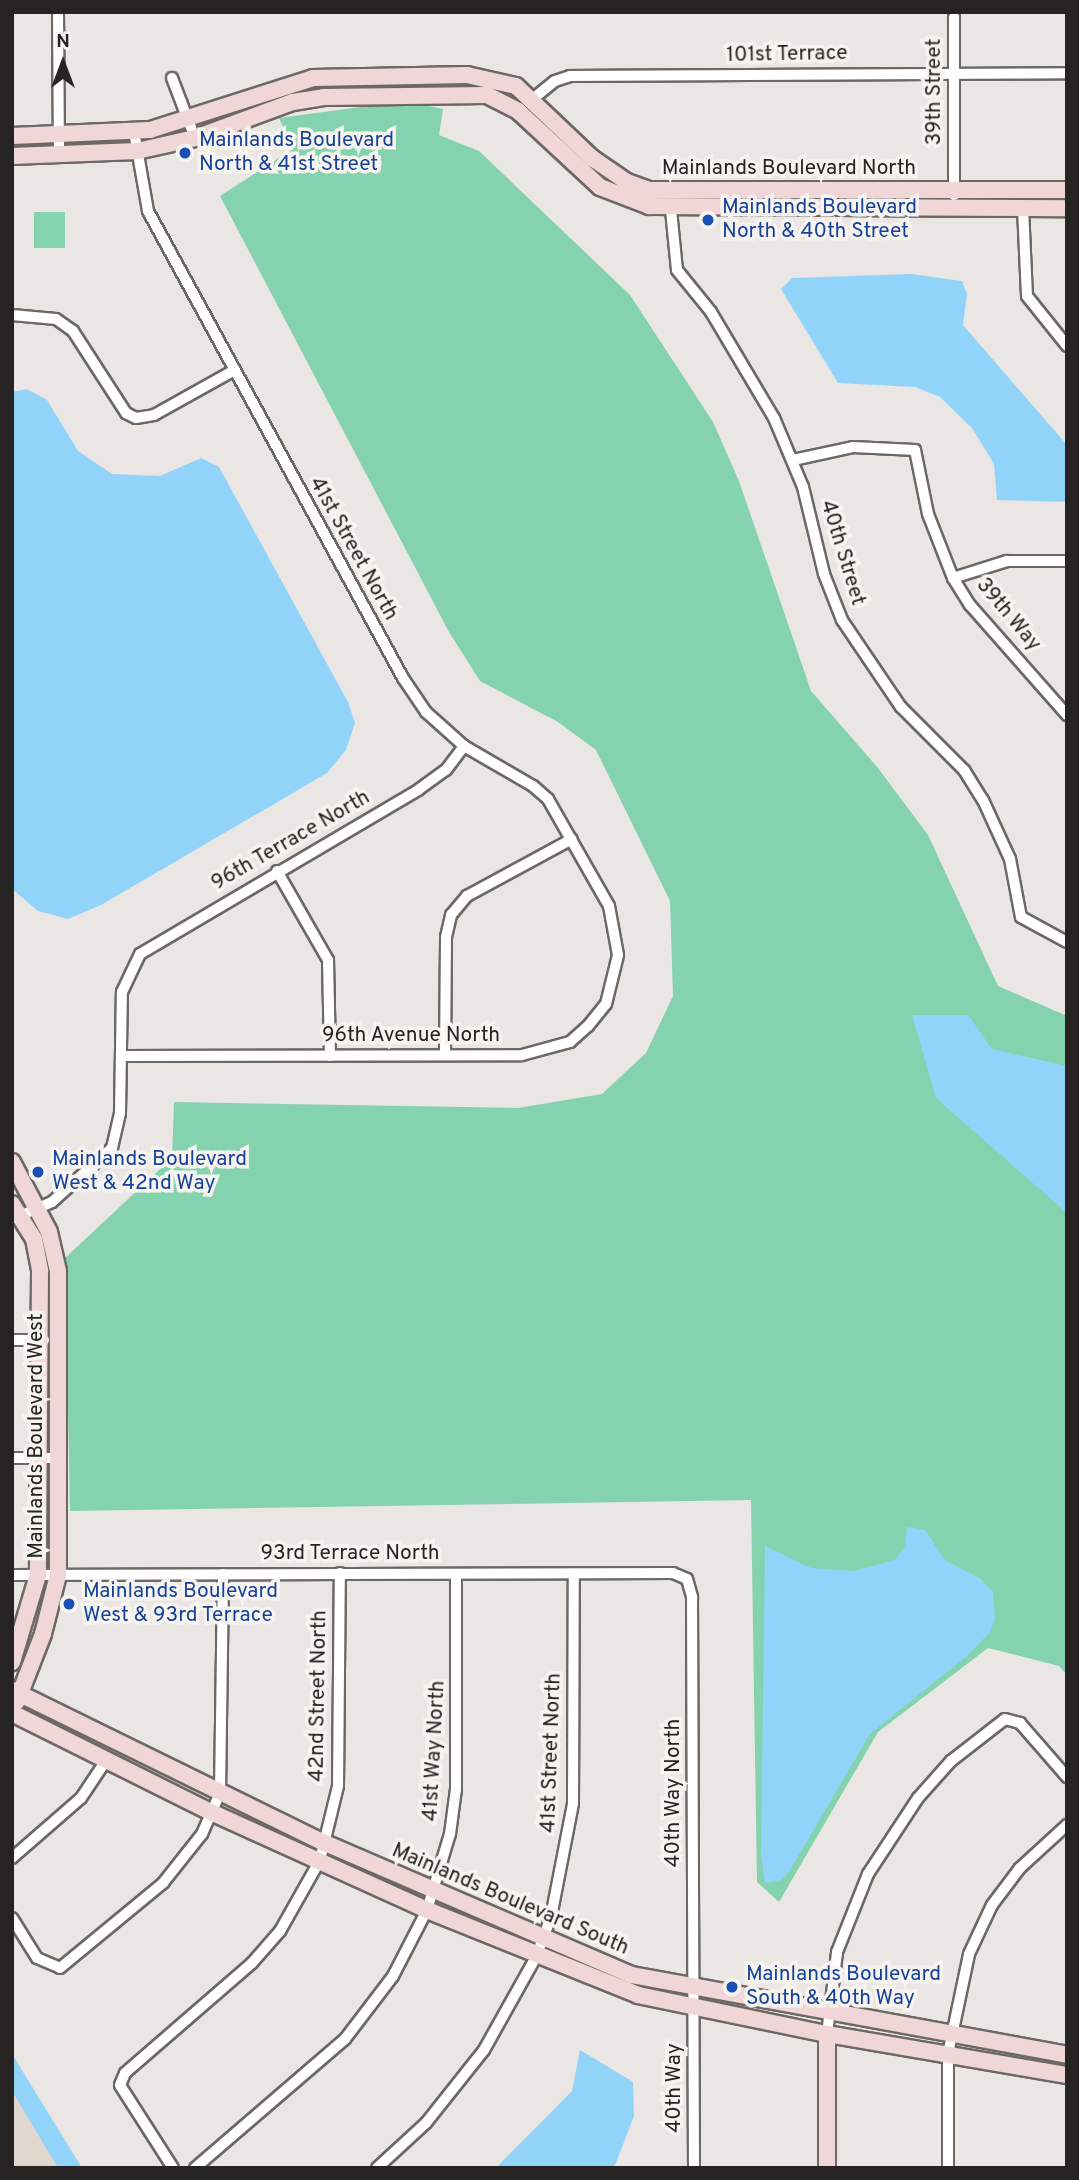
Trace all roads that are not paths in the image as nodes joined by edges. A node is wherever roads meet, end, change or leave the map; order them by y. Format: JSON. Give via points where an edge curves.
{"nodes":[{"id":1,"x":58,"y":12,"type":"edge"},
{"id":2,"x":954,"y":17,"type":"dead end"},
{"id":3,"x":954,"y":73,"type":"junction"},
{"id":4,"x":1067,"y":73,"type":"edge"},
{"id":5,"x":172,"y":78,"type":"dead end"},
{"id":6,"x":532,"y":100,"type":"junction"},
{"id":7,"x":518,"y":111,"type":"junction"},
{"id":8,"x":188,"y":120,"type":"junction"},
{"id":9,"x":134,"y":132,"type":"junction"},
{"id":10,"x":59,"y":134,"type":"junction"},
{"id":11,"x":12,"y":136,"type":"edge"},
{"id":12,"x":195,"y":138,"type":"junction"},
{"id":13,"x":137,"y":151,"type":"junction"},
{"id":14,"x":60,"y":154,"type":"junction"},
{"id":15,"x":12,"y":156,"type":"edge"},
{"id":16,"x":1067,"y":190,"type":"edge"},
{"id":17,"x":954,"y":191,"type":"junction"},
{"id":18,"x":954,"y":208,"type":"junction"},
{"id":19,"x":1023,"y":208,"type":"junction"},
{"id":20,"x":1067,"y":208,"type":"edge"},
{"id":21,"x":671,"y":210,"type":"junction"},
{"id":22,"x":12,"y":315,"type":"edge"},
{"id":23,"x":1067,"y":346,"type":"edge"},
{"id":24,"x":233,"y":371,"type":"junction"},
{"id":25,"x":793,"y":460,"type":"junction"},
{"id":26,"x":1067,"y":561,"type":"edge"},
{"id":27,"x":953,"y":578,"type":"junction"},
{"id":28,"x":1067,"y":715,"type":"edge"},
{"id":29,"x":464,"y":746,"type":"junction"},
{"id":30,"x":572,"y":839,"type":"junction"},
{"id":31,"x":277,"y":871,"type":"junction"},
{"id":32,"x":616,"y":928,"type":"joint"},
{"id":33,"x":1067,"y":942,"type":"edge"},
{"id":34,"x":445,"y":1055,"type":"junction"},
{"id":35,"x":121,"y":1056,"type":"junction"},
{"id":36,"x":330,"y":1056,"type":"junction"},
{"id":37,"x":12,"y":1163,"type":"edge"},
{"id":38,"x":36,"y":1210,"type":"junction"},
{"id":39,"x":15,"y":1213,"type":"edge"},
{"id":40,"x":12,"y":1340,"type":"edge"},
{"id":41,"x":40,"y":1340,"type":"junction"},
{"id":42,"x":59,"y":1340,"type":"junction"},
{"id":43,"x":12,"y":1458,"type":"edge"},
{"id":44,"x":40,"y":1458,"type":"junction"},
{"id":45,"x":60,"y":1458,"type":"junction"},
{"id":46,"x":340,"y":1573,"type":"junction"},
{"id":47,"x":223,"y":1574,"type":"junction"},
{"id":48,"x":456,"y":1574,"type":"junction"},
{"id":49,"x":574,"y":1574,"type":"junction"},
{"id":50,"x":38,"y":1575,"type":"junction"},
{"id":51,"x":58,"y":1575,"type":"junction"},
{"id":52,"x":12,"y":1576,"type":"edge"},
{"id":53,"x":687,"y":1579,"type":"joint"},
{"id":54,"x":12,"y":1662,"type":"edge"},
{"id":55,"x":16,"y":1692,"type":"edge"},
{"id":56,"x":12,"y":1713,"type":"edge"},
{"id":57,"x":107,"y":1759,"type":"junction"},
{"id":58,"x":1067,"y":1777,"type":"edge"},
{"id":59,"x":220,"y":1793,"type":"junction"},
{"id":60,"x":213,"y":1813,"type":"junction"},
{"id":61,"x":1067,"y":1825,"type":"edge"},
{"id":62,"x":326,"y":1843,"type":"junction"},
{"id":63,"x":12,"y":1858,"type":"edge"},
{"id":64,"x":320,"y":1860,"type":"junction"},
{"id":65,"x":434,"y":1891,"type":"junction"},
{"id":66,"x":427,"y":1910,"type":"junction"},
{"id":67,"x":12,"y":1918,"type":"edge"},
{"id":68,"x":542,"y":1939,"type":"junction"},
{"id":69,"x":536,"y":1957,"type":"junction"},
{"id":70,"x":694,"y":1988,"type":"junction"},
{"id":71,"x":694,"y":2008,"type":"junction"},
{"id":72,"x":828,"y":2013,"type":"junction"},
{"id":73,"x":827,"y":2034,"type":"junction"},
{"id":74,"x":950,"y":2036,"type":"junction"},
{"id":75,"x":1067,"y":2050,"type":"edge"},
{"id":76,"x":948,"y":2054,"type":"junction"},
{"id":77,"x":1066,"y":2055,"type":"edge"},
{"id":78,"x":1065,"y":2075,"type":"edge"},
{"id":79,"x":173,"y":2168,"type":"edge"},
{"id":80,"x":195,"y":2168,"type":"edge"},
{"id":81,"x":377,"y":2168,"type":"edge"},
{"id":82,"x":694,"y":2168,"type":"edge"},
{"id":83,"x":827,"y":2168,"type":"edge"},
{"id":84,"x":948,"y":2168,"type":"edge"}],
"edges":[{"from":1,"to":10,"type":"street"},
{"from":2,"to":3,"type":"street","name":"39th Street"},
{"from":3,"to":4,"type":"street","name":"101st Terrace"},
{"from":3,"to":6,"type":"street","name":"101st Terrace","via":[[570,76],[555,81]]},
{"from":3,"to":17,"type":"street","name":"39th Street"},
{"from":5,"to":8,"type":"street"},
{"from":6,"to":7,"type":"street","name":"101st Terrace"},
{"from":6,"to":8,"type":"street","name":"Mainlands Boulevard North","via":[[516,86],[481,76],[330,76],[263,90]]},
{"from":6,"to":17,"type":"street","name":"Mainlands Boulevard North","via":[[592,158],[626,182],[649,190]]},
{"from":7,"to":12,"type":"street","name":"Mainlands Boulevard North","via":[[488,95],[324,97],[264,110]]},
{"from":7,"to":21,"type":"street","name":"Mainlands Boulevard North","via":[[600,187],[624,199]]},
{"from":8,"to":9,"type":"street","name":"Mainlands Boulevard North"},
{"from":8,"to":12,"type":"street"},
{"from":9,"to":10,"type":"street","name":"Mainlands Boulevard North"},
{"from":9,"to":13,"type":"street","name":"41st Street North"},
{"from":10,"to":11,"type":"street","name":"Mainlands Boulevard North"},
{"from":10,"to":14,"type":"street"},
{"from":12,"to":13,"type":"street","name":"Mainlands Boulevard North"},
{"from":13,"to":14,"type":"street","name":"Mainlands Boulevard North"},
{"from":13,"to":24,"type":"street","name":"41st Street North","via":[[148,211]]},
{"from":14,"to":15,"type":"street","name":"Mainlands Boulevard North"},
{"from":16,"to":17,"type":"street","name":"Mainlands Boulevard North"},
{"from":17,"to":18,"type":"street","name":"39th Street"},
{"from":18,"to":19,"type":"street","name":"Mainlands Boulevard North"},
{"from":18,"to":21,"type":"street","name":"Mainlands Boulevard North"},
{"from":19,"to":20,"type":"street","name":"Mainlands Boulevard North"},
{"from":19,"to":23,"type":"street","via":[[1027,296]]},
{"from":21,"to":25,"type":"street","name":"40th Street","via":[[677,270],[692,284],[748,370]]},
{"from":22,"to":24,"type":"street","via":[[56,320],[73,331],[126,413],[136,418],[154,415]]},
{"from":24,"to":29,"type":"street","name":"41st Street North","via":[[402,678],[426,712]]},
{"from":25,"to":27,"type":"street","name":"39th Way","via":[[853,447],[915,450],[931,525]]},
{"from":25,"to":33,"type":"street","name":"40th Street","via":[[842,620],[901,707],[964,770],[983,800],[1010,859],[1021,917]]},
{"from":26,"to":27,"type":"street","via":[[1007,561]]},
{"from":27,"to":28,"type":"street","name":"39th Way","via":[[970,605]]},
{"from":29,"to":30,"type":"street","name":"41st Street North","via":[[533,786],[548,799]]},
{"from":29,"to":31,"type":"street","name":"96th Terrace North","via":[[446,770],[418,790]]},
{"from":30,"to":32,"type":"street","name":"41st Street North"},
{"from":30,"to":34,"type":"street","via":[[467,897],[451,915],[446,937]]},
{"from":31,"to":35,"type":"street","name":"96th Terrace North","via":[[156,943],[132,964],[122,992]]},
{"from":31,"to":36,"type":"street","via":[[328,960]]},
{"from":32,"to":34,"type":"street","name":"96th Avenue North","via":[[618,955],[610,993],[588,1026],[570,1042],[522,1055]]},
{"from":34,"to":36,"type":"street","name":"96th Avenue North"},
{"from":35,"to":36,"type":"street","name":"96th Avenue North"},
{"from":35,"to":38,"type":"street","via":[[118,1135],[112,1148],[52,1202]]},
{"from":37,"to":38,"type":"street","name":"Mainlands Boulevard West"},
{"from":38,"to":39,"type":"street"},
{"from":38,"to":42,"type":"street","name":"Mainlands Boulevard West","via":[[56,1251]]},
{"from":39,"to":41,"type":"street","name":"Mainlands Boulevard West","via":[[39,1255]]},
{"from":40,"to":41,"type":"street"},
{"from":41,"to":42,"type":"street"},
{"from":41,"to":44,"type":"street","name":"Mainlands Boulevard West"},
{"from":42,"to":45,"type":"street","name":"Mainlands Boulevard West"},
{"from":43,"to":44,"type":"street"},
{"from":44,"to":45,"type":"street"},
{"from":44,"to":50,"type":"street","name":"Mainlands Boulevard West"},
{"from":45,"to":51,"type":"street","name":"Mainlands Boulevard West"},
{"from":46,"to":47,"type":"street","name":"93rd Terrace North"},
{"from":46,"to":48,"type":"street","name":"93rd Terrace North"},
{"from":46,"to":62,"type":"street","name":"42nd Street North","via":[[339,1763]]},
{"from":47,"to":51,"type":"street","name":"93rd Terrace North"},
{"from":47,"to":59,"type":"street"},
{"from":48,"to":49,"type":"street","name":"93rd Terrace North"},
{"from":48,"to":65,"type":"street","name":"41st Way North","via":[[456,1789],[450,1834]]},
{"from":49,"to":53,"type":"street","name":"93rd Terrace North","via":[[673,1573]]},
{"from":49,"to":68,"type":"street","name":"41st Street North","via":[[573,1804],[566,1852]]},
{"from":50,"to":51,"type":"street","name":"93rd Terrace North"},
{"from":50,"to":52,"type":"street","name":"93rd Terrace North"},
{"from":50,"to":54,"type":"street","name":"Mainlands Boulevard West"},
{"from":51,"to":55,"type":"street","name":"Mainlands Boulevard West","via":[[43,1634]]},
{"from":53,"to":70,"type":"street","name":"40th Way North","via":[[692,1597]]},
{"from":55,"to":56,"type":"street","name":"Mainlands Boulevard West"},
{"from":55,"to":59,"type":"street","name":"Mainlands Boulevard South"},
{"from":56,"to":57,"type":"street","name":"Mainlands Boulevard South"},
{"from":57,"to":60,"type":"street","name":"Mainlands Boulevard South"},
{"from":57,"to":63,"type":"street","via":[[81,1798]]},
{"from":58,"to":72,"type":"street","via":[[1020,1723],[1005,1719],[951,1761],[890,1838],[849,1916],[837,1952]]},
{"from":59,"to":60,"type":"street"},
{"from":59,"to":62,"type":"street","name":"Mainlands Boulevard South"},
{"from":60,"to":64,"type":"street","name":"Mainlands Boulevard South"},
{"from":60,"to":67,"type":"street","via":[[186,1859],[163,1884],[60,1968],[47,1966]]},
{"from":61,"to":74,"type":"street","via":[[1020,1868],[992,1905],[969,1954]]},
{"from":62,"to":64,"type":"street","name":"42nd Street North"},
{"from":62,"to":65,"type":"street","name":"Mainlands Boulevard South"},
{"from":64,"to":66,"type":"street","name":"Mainlands Boulevard South"},
{"from":64,"to":79,"type":"street","name":"42nd Street North","via":[[280,1931],[252,1963],[125,2073],[120,2085],[124,2096]]},
{"from":65,"to":66,"type":"street","name":"41st Way North"},
{"from":65,"to":68,"type":"street","name":"Mainlands Boulevard South"},
{"from":66,"to":69,"type":"street","name":"Mainlands Boulevard South"},
{"from":66,"to":80,"type":"street","name":"41st Way North","via":[[393,1976],[345,2039]]},
{"from":68,"to":69,"type":"street","name":"41st Street North"},
{"from":68,"to":70,"type":"street","name":"Mainlands Boulevard South","via":[[632,1975]]},
{"from":69,"to":71,"type":"street","name":"Mainlands Boulevard South","via":[[638,1995]]},
{"from":69,"to":81,"type":"street","name":"41st Street North","via":[[497,2031],[464,2078],[426,2123]]},
{"from":70,"to":71,"type":"street","name":"40th Way North"},
{"from":70,"to":72,"type":"street","name":"Mainlands Boulevard South"},
{"from":71,"to":73,"type":"street","name":"Mainlands Boulevard South"},
{"from":71,"to":82,"type":"street","name":"40th Way"},
{"from":72,"to":73,"type":"street"},
{"from":72,"to":74,"type":"street","name":"Mainlands Boulevard South"},
{"from":73,"to":76,"type":"street","name":"Mainlands Boulevard South"},
{"from":73,"to":83,"type":"street"},
{"from":74,"to":76,"type":"street"},
{"from":74,"to":77,"type":"street","name":"Mainlands Boulevard South"},
{"from":75,"to":77,"type":"street"},
{"from":76,"to":78,"type":"street","name":"Mainlands Boulevard South"},
{"from":76,"to":84,"type":"street"},
{"from":77,"to":78,"type":"street"}]}
